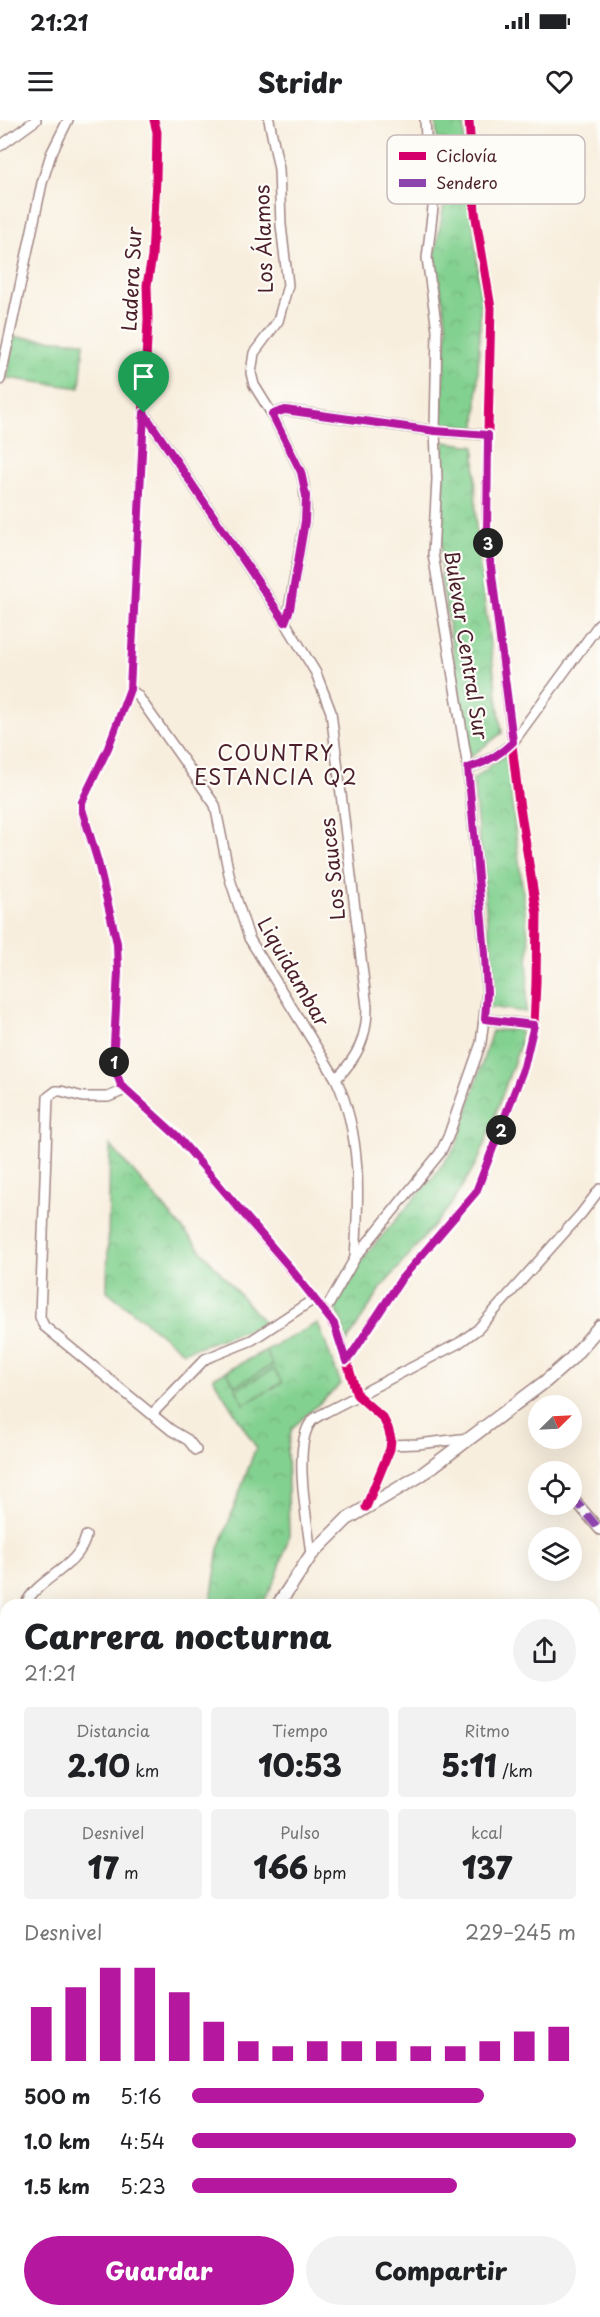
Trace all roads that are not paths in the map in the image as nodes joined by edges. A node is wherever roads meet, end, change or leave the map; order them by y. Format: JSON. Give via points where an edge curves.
{"nodes":[{"id":1,"x":36,"y":120,"type":"edge"},
{"id":2,"x":68,"y":120,"type":"edge"},
{"id":3,"x":154,"y":120,"type":"edge"},
{"id":4,"x":269,"y":120,"type":"edge"},
{"id":5,"x":425,"y":120,"type":"edge"},
{"id":6,"x":469,"y":120,"type":"edge"},
{"id":7,"x":426,"y":135,"type":"edge"},
{"id":8,"x":470,"y":135,"type":"edge"},
{"id":9,"x":0,"y":146,"type":"edge"},
{"id":10,"x":433,"y":204,"type":"edge"},
{"id":11,"x":474,"y":204,"type":"edge"},
{"id":12,"x":0,"y":380,"type":"edge"},
{"id":13,"x":144,"y":413,"type":"junction"},
{"id":14,"x":272,"y":414,"type":"junction"},
{"id":15,"x":435,"y":431,"type":"junction"},
{"id":16,"x":488,"y":435,"type":"junction"},
{"id":17,"x":285,"y":622,"type":"junction"},
{"id":18,"x":600,"y":623,"type":"edge"},
{"id":19,"x":130,"y":689,"type":"junction"},
{"id":20,"x":513,"y":742,"type":"junction"},
{"id":21,"x":468,"y":768,"type":"junction"},
{"id":22,"x":485,"y":1019,"type":"junction"},
{"id":23,"x":534,"y":1025,"type":"junction"},
{"id":24,"x":336,"y":1079,"type":"junction"},
{"id":25,"x":125,"y":1090,"type":"junction"},
{"id":26,"x":600,"y":1189,"type":"edge"},
{"id":27,"x":355,"y":1258,"type":"junction"},
{"id":28,"x":314,"y":1299,"type":"junction"},
{"id":29,"x":325,"y":1311,"type":"junction"},
{"id":30,"x":600,"y":1326,"type":"edge"},
{"id":31,"x":346,"y":1361,"type":"junction"},
{"id":32,"x":357,"y":1395,"type":"junction"},
{"id":33,"x":152,"y":1414,"type":"junction"},
{"id":34,"x":471,"y":1437,"type":"junction"},
{"id":35,"x":390,"y":1445,"type":"junction"},
{"id":36,"x":196,"y":1450,"type":"dead end"},
{"id":37,"x":366,"y":1507,"type":"junction"},
{"id":38,"x":582,"y":1509,"type":"edge"},
{"id":39,"x":600,"y":1530,"type":"edge"},
{"id":40,"x":86,"y":1536,"type":"dead end"},
{"id":41,"x":311,"y":1555,"type":"junction"},
{"id":42,"x":30,"y":1599,"type":"edge"},
{"id":43,"x":282,"y":1599,"type":"edge"},
{"id":44,"x":0,"y":1729,"type":"edge"},
{"id":45,"x":0,"y":1746,"type":"edge"},
{"id":46,"x":0,"y":1765,"type":"edge"}],
"edges":[{"from":1,"to":9,"type":"street"},
{"from":2,"to":12,"type":"street","via":[[42,183]]},
{"from":3,"to":13,"type":"street","name":"Ladera Sur","via":[[156,180],[147,285]]},
{"from":4,"to":14,"type":"street","name":"Los Álamos","via":[[279,169],[288,285],[278,321],[254,353],[250,373]]},
{"from":5,"to":7,"type":"street","name":"Bulevar Central Sur"},
{"from":6,"to":8,"type":"street"},
{"from":10,"to":15,"type":"street","name":"Bulevar Central Sur","via":[[427,258],[437,318]]},
{"from":11,"to":16,"type":"street","via":[[490,308]]},
{"from":13,"to":17,"type":"street","name":"Los Sauces"},
{"from":13,"to":19,"type":"street","name":"Ladera Sur"},
{"from":14,"to":15,"type":"street","via":[[285,410]]},
{"from":14,"to":17,"type":"street","name":"Los Álamos","via":[[301,472],[306,507]]},
{"from":15,"to":16,"type":"street"},
{"from":15,"to":21,"type":"street","name":"Bulevar Central Sur","via":[[433,554]]},
{"from":16,"to":20,"type":"street","via":[[487,535]]},
{"from":17,"to":24,"type":"street","name":"Los Sauces","via":[[316,673],[331,712],[366,992],[364,1038],[357,1055]]},
{"from":18,"to":20,"type":"street"},
{"from":19,"to":24,"type":"street","name":"Liquidambar","via":[[215,806],[235,898],[249,938]]},
{"from":19,"to":25,"type":"street","name":"Ladera Sur","via":[[82,802],[117,943],[114,1061],[117,1080]]},
{"from":20,"to":21,"type":"street","via":[[504,751]]},
{"from":20,"to":23,"type":"street","via":[[537,914]]},
{"from":21,"to":22,"type":"street","name":"Bulevar Central Sur","via":[[485,954]]},
{"from":22,"to":23,"type":"street"},
{"from":22,"to":27,"type":"street","name":"Bulevar Central Sur","via":[[481,1043],[444,1145],[428,1171]]},
{"from":23,"to":31,"type":"street","via":[[524,1067],[476,1192],[411,1266]]},
{"from":24,"to":27,"type":"street","name":"Liquidambar","via":[[351,1120],[357,1168]]},
{"from":25,"to":28,"type":"street","name":"Ladera Sur","via":[[177,1136]]},
{"from":25,"to":33,"type":"street","via":[[108,1097],[56,1091],[48,1097],[40,1317],[44,1326]]},
{"from":26,"to":32,"type":"street","via":[[478,1329],[443,1352]]},
{"from":27,"to":29,"type":"street","name":"Bulevar Central Sur"},
{"from":28,"to":29,"type":"street","name":"Ladera Sur"},
{"from":28,"to":33,"type":"street","via":[[252,1341],[205,1359]]},
{"from":29,"to":31,"type":"street","name":"Ladera Sur","via":[[339,1336]]},
{"from":30,"to":34,"type":"street","via":[[546,1382]]},
{"from":31,"to":32,"type":"street","name":"Ladera Sur"},
{"from":32,"to":35,"type":"street","via":[[383,1418]]},
{"from":32,"to":41,"type":"street","via":[[318,1416],[303,1440],[301,1462]]},
{"from":33,"to":36,"type":"street"},
{"from":34,"to":35,"type":"street"},
{"from":34,"to":37,"type":"street","via":[[421,1475]]},
{"from":35,"to":37,"type":"street"},
{"from":37,"to":41,"type":"street","via":[[335,1530]]},
{"from":38,"to":39,"type":"street"},
{"from":40,"to":42,"type":"street","via":[[76,1556]]},
{"from":41,"to":43,"type":"street"},
{"from":44,"to":45,"type":"street"},
{"from":45,"to":46,"type":"street"}]}
